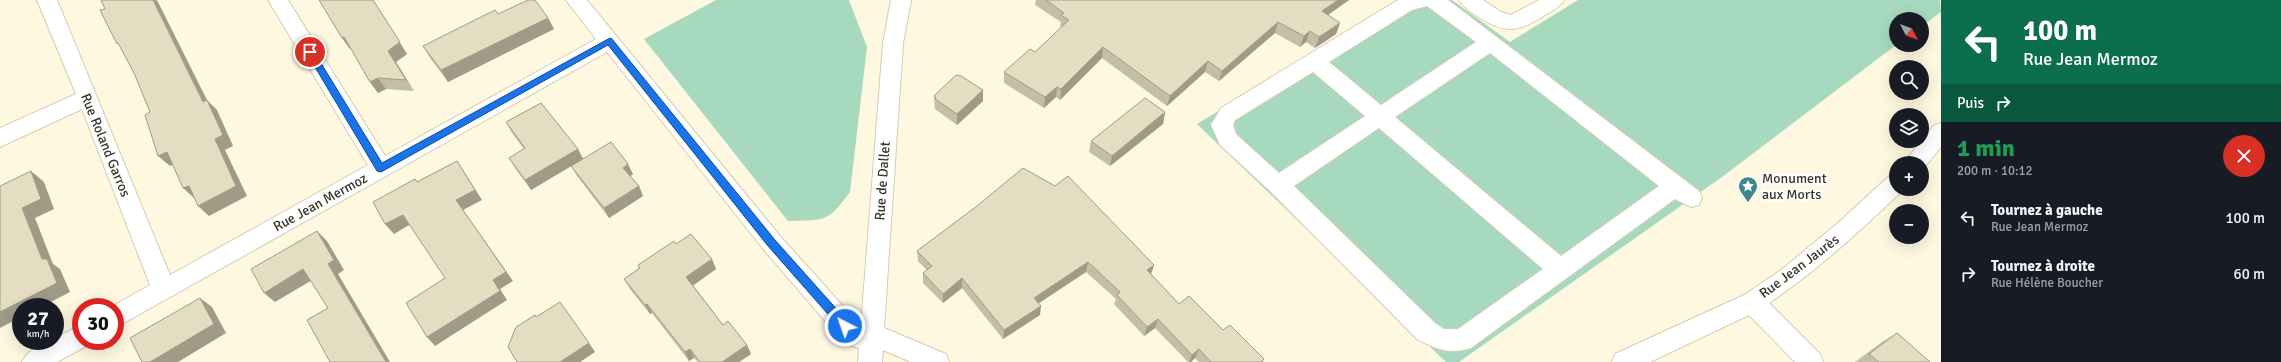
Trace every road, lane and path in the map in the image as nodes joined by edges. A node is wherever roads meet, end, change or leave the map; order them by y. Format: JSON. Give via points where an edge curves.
{"nodes":[{"id":1,"x":47,"y":0,"type":"edge"},
{"id":2,"x":278,"y":0,"type":"edge"},
{"id":3,"x":576,"y":0,"type":"edge"},
{"id":4,"x":901,"y":0,"type":"edge"},
{"id":5,"x":1424,"y":0,"type":"edge"},
{"id":6,"x":1431,"y":0,"type":"edge"},
{"id":7,"x":1470,"y":0,"type":"edge"},
{"id":8,"x":1554,"y":0,"type":"edge"},
{"id":9,"x":610,"y":41,"type":"junction"},
{"id":10,"x":1490,"y":43,"type":"junction"},
{"id":11,"x":1315,"y":62,"type":"junction"},
{"id":12,"x":87,"y":98,"type":"junction"},
{"id":13,"x":1380,"y":117,"type":"junction"},
{"id":14,"x":1941,"y":132,"type":"edge"},
{"id":15,"x":0,"y":138,"type":"edge"},
{"id":16,"x":1921,"y":156,"type":"edge"},
{"id":17,"x":381,"y":168,"type":"junction"},
{"id":18,"x":1278,"y":185,"type":"junction"},
{"id":19,"x":1889,"y":190,"type":"edge"},
{"id":20,"x":1560,"y":269,"type":"junction"},
{"id":21,"x":164,"y":290,"type":"junction"},
{"id":22,"x":1752,"y":302,"type":"junction"},
{"id":23,"x":124,"y":312,"type":"edge"},
{"id":24,"x":871,"y":337,"type":"junction"},
{"id":25,"x":72,"y":341,"type":"edge"},
{"id":26,"x":34,"y":362,"type":"edge"},
{"id":27,"x":870,"y":362,"type":"edge"},
{"id":28,"x":937,"y":362,"type":"edge"},
{"id":29,"x":1624,"y":362,"type":"edge"},
{"id":30,"x":1810,"y":362,"type":"edge"}],
"edges":[{"from":1,"to":12,"type":"street","name":"Rue Roland Garros"},
{"from":2,"to":17,"type":"street"},
{"from":3,"to":9,"type":"street"},
{"from":4,"to":24,"type":"street","name":"Rue de Dallet","via":[[893,43]]},
{"from":5,"to":11,"type":"street","via":[[1410,2]]},
{"from":6,"to":10,"type":"street"},
{"from":7,"to":8,"type":"street","via":[[1497,20],[1509,25]]},
{"from":9,"to":17,"type":"street","name":"Rue Jean Mermoz"},
{"from":9,"to":24,"type":"street","via":[[801,276],[854,336]]},
{"from":10,"to":13,"type":"street"},
{"from":10,"to":20,"type":"street","via":[[1684,192]]},
{"from":11,"to":13,"type":"street"},
{"from":11,"to":18,"type":"street","via":[[1228,114],[1222,125],[1228,139]]},
{"from":12,"to":15,"type":"street"},
{"from":12,"to":21,"type":"street","name":"Rue Roland Garros"},
{"from":13,"to":18,"type":"street"},
{"from":13,"to":20,"type":"street"},
{"from":14,"to":16,"type":"street"},
{"from":17,"to":21,"type":"street","name":"Rue Jean Mermoz"},
{"from":18,"to":20,"type":"street","via":[[1426,331],[1441,340],[1462,340]]},
{"from":19,"to":22,"type":"street","name":"Rue Jean Jaurès","via":[[1846,230],[1789,277]]},
{"from":21,"to":23,"type":"street","name":"Rue Jean Mermoz"},
{"from":22,"to":29,"type":"street","name":"Rue Jean Jaurès"},
{"from":22,"to":30,"type":"street"},
{"from":24,"to":27,"type":"street","name":"Rue de Dallet"},
{"from":24,"to":28,"type":"street","via":[[889,340]]},
{"from":25,"to":26,"type":"street"}]}
